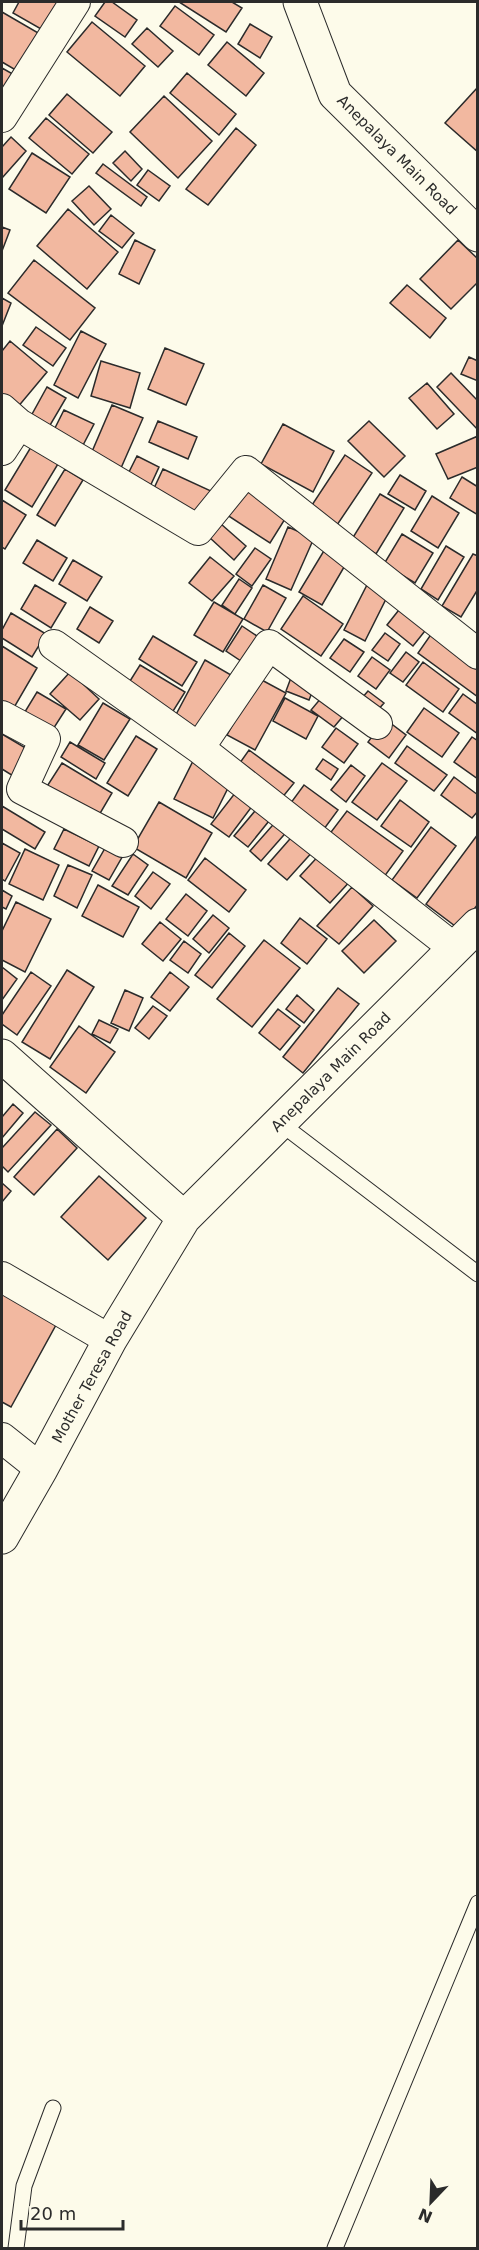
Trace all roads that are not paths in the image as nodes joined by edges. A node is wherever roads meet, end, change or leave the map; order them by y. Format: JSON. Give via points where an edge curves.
{"nodes":[{"id":1,"x":75,"y":2,"type":"edge"},
{"id":2,"x":300,"y":2,"type":"edge"},
{"id":3,"x":2,"y":117,"type":"edge"},
{"id":4,"x":477,"y":235,"type":"edge"},
{"id":5,"x":10,"y":417,"type":"edge"},
{"id":6,"x":2,"y":450,"type":"edge"},
{"id":7,"x":54,"y":645,"type":"dead end"},
{"id":8,"x":477,"y":654,"type":"edge"},
{"id":9,"x":2,"y":716,"type":"edge"},
{"id":10,"x":377,"y":724,"type":"dead end"},
{"id":11,"x":199,"y":748,"type":"junction"},
{"id":12,"x":123,"y":842,"type":"dead end"},
{"id":13,"x":477,"y":925,"type":"edge"},
{"id":14,"x":454,"y":948,"type":"junction"},
{"id":15,"x":2,"y":1056,"type":"edge"},
{"id":16,"x":280,"y":1123,"type":"junction"},
{"id":17,"x":184,"y":1218,"type":"junction"},
{"id":18,"x":477,"y":1274,"type":"edge"},
{"id":19,"x":2,"y":1277,"type":"edge"},
{"id":20,"x":110,"y":1340,"type":"junction"},
{"id":21,"x":2,"y":1438,"type":"edge"},
{"id":22,"x":41,"y":1469,"type":"junction"},
{"id":23,"x":2,"y":1537,"type":"edge"},
{"id":24,"x":477,"y":1903,"type":"edge"},
{"id":25,"x":53,"y":2108,"type":"dead end"},
{"id":26,"x":16,"y":2248,"type":"edge"},
{"id":27,"x":334,"y":2248,"type":"edge"}],
"edges":[{"from":1,"to":3,"type":"street"},
{"from":2,"to":4,"type":"street","name":"Anepalaya Main Road","via":[[335,94]]},
{"from":5,"to":6,"type":"street"},
{"from":5,"to":8,"type":"street","via":[[198,530],[246,471]]},
{"from":7,"to":11,"type":"street"},
{"from":9,"to":12,"type":"street","via":[[45,739],[22,789]]},
{"from":10,"to":11,"type":"street","via":[[269,645]]},
{"from":11,"to":14,"type":"street"},
{"from":13,"to":14,"type":"street","name":"Anepalaya Main Road"},
{"from":14,"to":16,"type":"street","name":"Anepalaya Main Road"},
{"from":15,"to":17,"type":"street"},
{"from":16,"to":17,"type":"street","name":"Anepalaya Main Road"},
{"from":16,"to":18,"type":"lane"},
{"from":17,"to":20,"type":"street","name":"Mother Teresa Road"},
{"from":19,"to":20,"type":"street"},
{"from":20,"to":22,"type":"street","name":"Mother Teresa Road"},
{"from":21,"to":22,"type":"street"},
{"from":22,"to":23,"type":"street","name":"Mother Teresa Road"},
{"from":24,"to":27,"type":"lane"},
{"from":25,"to":26,"type":"lane","via":[[24,2186]]}]}
